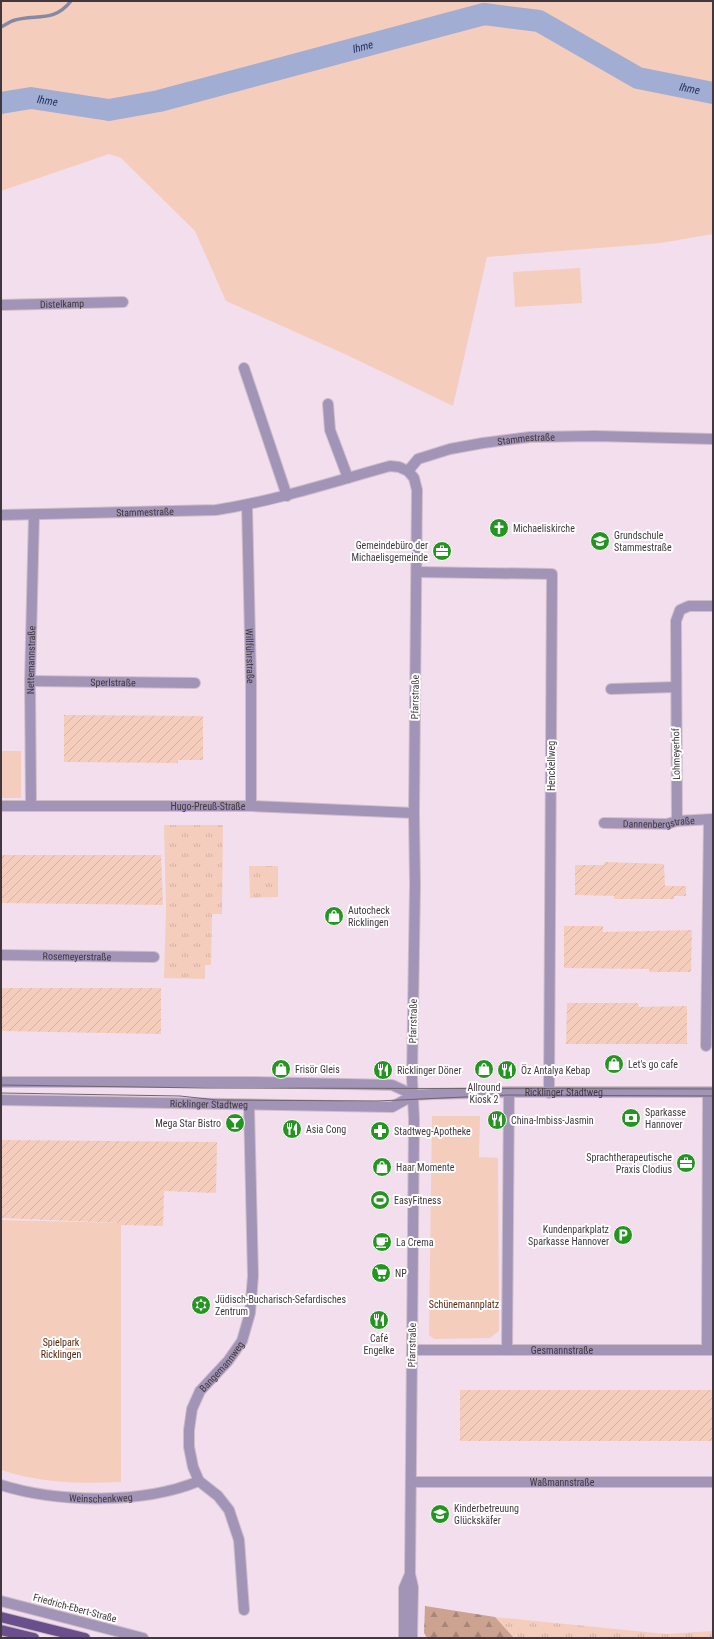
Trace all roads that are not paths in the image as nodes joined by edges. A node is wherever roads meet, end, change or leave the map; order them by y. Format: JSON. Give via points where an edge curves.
{"nodes":[{"id":1,"x":123,"y":302,"type":"dead end"},
{"id":2,"x":1,"y":305,"type":"edge"},
{"id":3,"x":244,"y":368,"type":"dead end"},
{"id":4,"x":328,"y":404,"type":"dead end"},
{"id":5,"x":713,"y":439,"type":"edge"},
{"id":6,"x":408,"y":470,"type":"junction"},
{"id":7,"x":348,"y":478,"type":"junction"},
{"id":8,"x":287,"y":496,"type":"junction"},
{"id":9,"x":247,"y":505,"type":"junction"},
{"id":10,"x":1,"y":515,"type":"edge"},
{"id":11,"x":34,"y":515,"type":"junction"},
{"id":12,"x":417,"y":572,"type":"junction"},
{"id":13,"x":713,"y":606,"type":"edge"},
{"id":14,"x":30,"y":681,"type":"junction"},
{"id":15,"x":195,"y":683,"type":"dead end"},
{"id":16,"x":676,"y":687,"type":"junction"},
{"id":17,"x":611,"y":689,"type":"dead end"},
{"id":18,"x":1,"y":806,"type":"edge"},
{"id":19,"x":31,"y":806,"type":"junction"},
{"id":20,"x":251,"y":806,"type":"junction"},
{"id":21,"x":414,"y":813,"type":"junction"},
{"id":22,"x":711,"y":820,"type":"edge"},
{"id":23,"x":677,"y":821,"type":"junction"},
{"id":24,"x":604,"y":823,"type":"dead end"},
{"id":25,"x":1,"y":955,"type":"edge"},
{"id":26,"x":154,"y":957,"type":"dead end"},
{"id":27,"x":706,"y":1046,"type":"dead end"},
{"id":28,"x":1,"y":1082,"type":"edge"},
{"id":29,"x":508,"y":1092,"type":"junction"},
{"id":30,"x":711,"y":1092,"type":"edge"},
{"id":31,"x":549,"y":1093,"type":"junction"},
{"id":32,"x":414,"y":1095,"type":"junction"},
{"id":33,"x":1,"y":1100,"type":"edge"},
{"id":34,"x":249,"y":1106,"type":"junction"},
{"id":35,"x":412,"y":1350,"type":"junction"},
{"id":36,"x":507,"y":1350,"type":"junction"},
{"id":37,"x":710,"y":1350,"type":"edge"},
{"id":38,"x":200,"y":1481,"type":"junction"},
{"id":39,"x":411,"y":1482,"type":"junction"},
{"id":40,"x":713,"y":1482,"type":"edge"},
{"id":41,"x":1,"y":1485,"type":"edge"},
{"id":42,"x":410,"y":1574,"type":"junction"},
{"id":43,"x":1,"y":1601,"type":"edge"},
{"id":44,"x":244,"y":1610,"type":"dead end"},
{"id":45,"x":1,"y":1617,"type":"edge"},
{"id":46,"x":1,"y":1630,"type":"edge"},
{"id":47,"x":34,"y":1638,"type":"edge"},
{"id":48,"x":85,"y":1638,"type":"edge"},
{"id":49,"x":143,"y":1638,"type":"edge"},
{"id":50,"x":404,"y":1638,"type":"edge"},
{"id":51,"x":412,"y":1638,"type":"edge"}],
"edges":[{"from":1,"to":2,"type":"street","name":"Distelkamp"},
{"from":3,"to":8,"type":"street"},
{"from":4,"to":7,"type":"street","via":[[330,430]]},
{"from":5,"to":6,"type":"street","name":"Stammestraße","via":[[530,437],[450,449],[418,459]]},
{"from":6,"to":7,"type":"street","name":"Stammestraße","via":[[390,466]]},
{"from":6,"to":12,"type":"street","name":"Pfarrstraße","via":[[414,478],[417,490]]},
{"from":7,"to":8,"type":"street","name":"Stammestraße"},
{"from":8,"to":9,"type":"street","name":"Stammestraße"},
{"from":9,"to":11,"type":"street","name":"Stammestraße","via":[[183,512]]},
{"from":9,"to":20,"type":"street","name":"Willführstraße"},
{"from":10,"to":11,"type":"street","name":"Stammestraße"},
{"from":11,"to":14,"type":"street","name":"Nettemannstraße"},
{"from":12,"to":21,"type":"street","name":"Pfarrstraße"},
{"from":12,"to":31,"type":"street","name":"Henckellweg","via":[[552,574]]},
{"from":13,"to":16,"type":"street","name":"Lohmeyerhof","via":[[689,606],[680,610],[676,621]]},
{"from":14,"to":15,"type":"street","name":"Sperlstraße"},
{"from":14,"to":19,"type":"street","name":"Nettemannstraße"},
{"from":16,"to":17,"type":"street"},
{"from":16,"to":23,"type":"street","name":"Lohmeyerhof"},
{"from":18,"to":19,"type":"street","name":"Hugo-Preuß-Straße"},
{"from":19,"to":20,"type":"street","name":"Hugo-Preuß-Straße"},
{"from":20,"to":21,"type":"street","name":"Hugo-Preuß-Straße"},
{"from":21,"to":32,"type":"street","name":"Pfarrstraße"},
{"from":22,"to":23,"type":"street","name":"Dannenbergstraße"},
{"from":22,"to":27,"type":"street"},
{"from":23,"to":24,"type":"street","name":"Dannenbergstraße","via":[[667,824]]},
{"from":25,"to":26,"type":"street","name":"Rosemeyerstraße"},
{"from":28,"to":32,"type":"street","name":"Ricklinger Stadtweg","via":[[392,1084]]},
{"from":29,"to":31,"type":"street","name":"Ricklinger Stadtweg"},
{"from":29,"to":32,"type":"street","name":"Ricklinger Stadtweg"},
{"from":29,"to":36,"type":"street"},
{"from":30,"to":31,"type":"street","name":"Ricklinger Stadtweg"},
{"from":30,"to":37,"type":"street"},
{"from":32,"to":34,"type":"street","name":"Ricklinger Stadtweg","via":[[392,1107]]},
{"from":32,"to":35,"type":"street","name":"Pfarrstraße"},
{"from":33,"to":34,"type":"street","name":"Ricklinger Stadtweg"},
{"from":34,"to":38,"type":"street","name":"Bangemannweg","via":[[254,1276],[250,1313],[242,1341],[228,1361],[200,1391],[192,1409],[189,1447]]},
{"from":35,"to":36,"type":"street","name":"Gesmannstraße"},
{"from":35,"to":39,"type":"street","name":"Pfarrstraße"},
{"from":36,"to":37,"type":"street","name":"Gesmannstraße"},
{"from":38,"to":41,"type":"street","name":"Weinschenkweg","via":[[189,1486],[150,1494],[102,1498],[56,1496]]},
{"from":38,"to":44,"type":"street","name":"Bangemannweg","via":[[218,1496],[229,1510],[239,1540]]},
{"from":39,"to":40,"type":"street","name":"Waßmannstraße"},
{"from":39,"to":42,"type":"street","name":"Pfarrstraße"},
{"from":42,"to":50,"type":"street","name":"Pfarrstraße","via":[[404,1588]]},
{"from":42,"to":51,"type":"street","name":"Pfarrstraße","via":[[413,1587]]},
{"from":43,"to":49,"type":"street","name":"Friedrich-Ebert-Straße"},
{"from":45,"to":48,"type":"main road"},
{"from":46,"to":47,"type":"main road"}]}
